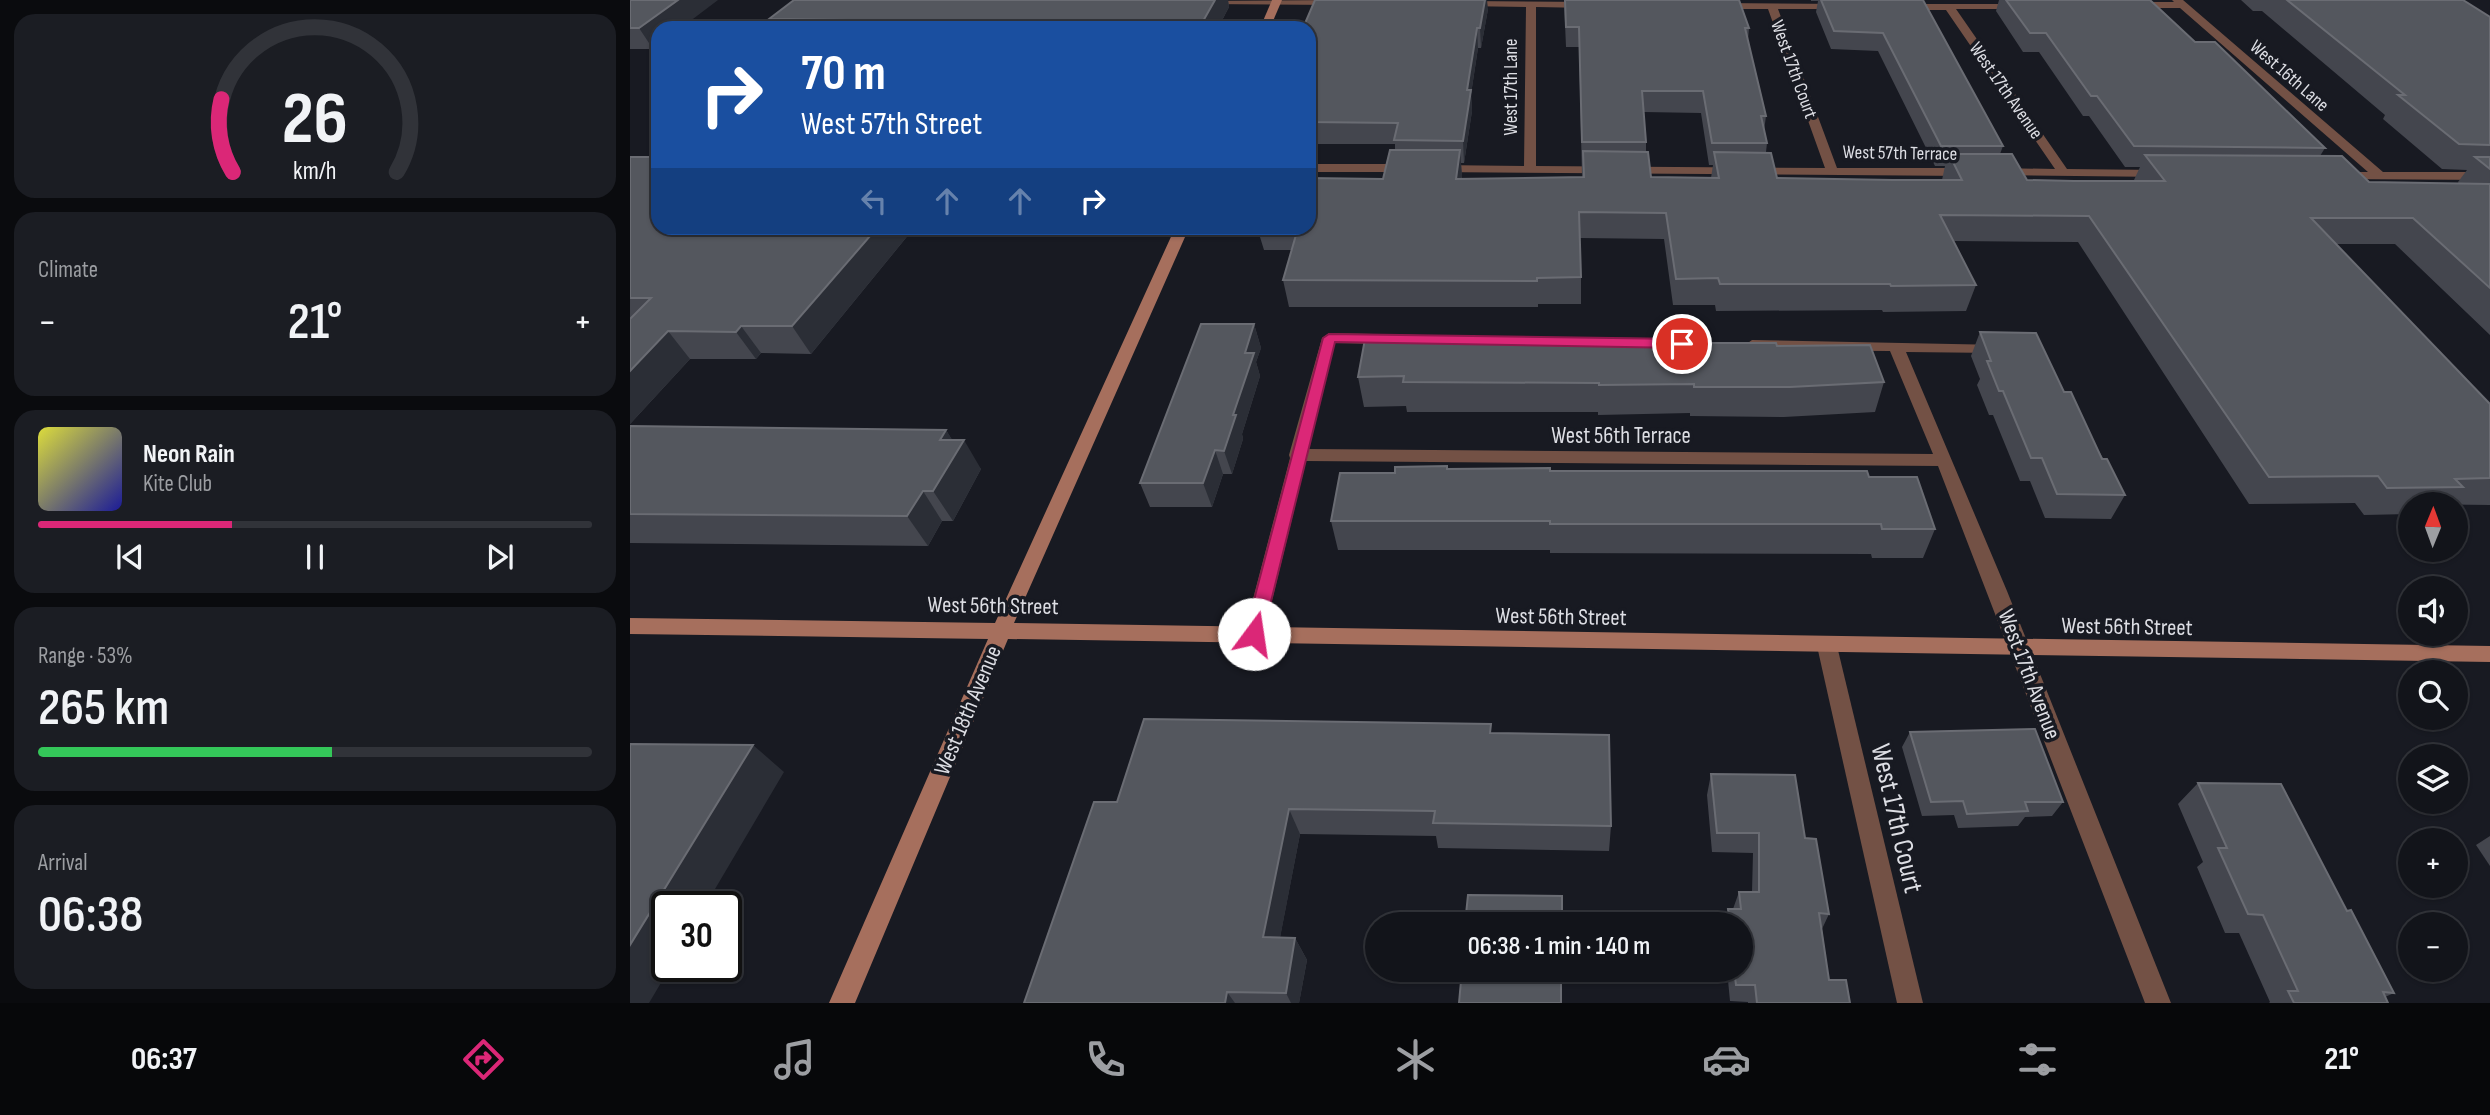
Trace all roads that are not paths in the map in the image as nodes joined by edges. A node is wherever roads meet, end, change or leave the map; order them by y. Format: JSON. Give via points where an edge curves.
{"nodes":[{"id":1,"x":1192,"y":1,"type":"edge"},
{"id":2,"x":1276,"y":1,"type":"edge"},
{"id":3,"x":2180,"y":2,"type":"edge"},
{"id":4,"x":1346,"y":3,"type":"edge"},
{"id":5,"x":1452,"y":4,"type":"edge"},
{"id":6,"x":1531,"y":4,"type":"junction"},
{"id":7,"x":1597,"y":5,"type":"edge"},
{"id":8,"x":2128,"y":5,"type":"edge"},
{"id":9,"x":1708,"y":6,"type":"edge"},
{"id":10,"x":2032,"y":6,"type":"edge"},
{"id":11,"x":1772,"y":7,"type":"junction"},
{"id":12,"x":1852,"y":7,"type":"edge"},
{"id":13,"x":1892,"y":7,"type":"edge"},
{"id":14,"x":1949,"y":7,"type":"junction"},
{"id":15,"x":1268,"y":21,"type":"edge"},
{"id":16,"x":1316,"y":168,"type":"edge"},
{"id":17,"x":1530,"y":170,"type":"junction"},
{"id":18,"x":1832,"y":170,"type":"junction"},
{"id":19,"x":2064,"y":173,"type":"junction"},
{"id":20,"x":2175,"y":174,"type":"edge"},
{"id":21,"x":2326,"y":176,"type":"edge"},
{"id":22,"x":2490,"y":176,"type":"edge"},
{"id":23,"x":2381,"y":177,"type":"junction"},
{"id":24,"x":1179,"y":235,"type":"edge"},
{"id":25,"x":1438,"y":340,"type":"edge"},
{"id":26,"x":1534,"y":341,"type":"edge"},
{"id":27,"x":1656,"y":343,"type":"edge"},
{"id":28,"x":1736,"y":345,"type":"edge"},
{"id":29,"x":1896,"y":347,"type":"junction"},
{"id":30,"x":2003,"y":348,"type":"edge"},
{"id":31,"x":1297,"y":455,"type":"junction"},
{"id":32,"x":1945,"y":460,"type":"junction"},
{"id":33,"x":630,"y":626,"type":"edge"},
{"id":34,"x":1002,"y":629,"type":"junction"},
{"id":35,"x":1254,"y":634,"type":"junction"},
{"id":36,"x":1827,"y":646,"type":"junction"},
{"id":37,"x":2021,"y":649,"type":"junction"},
{"id":38,"x":2490,"y":654,"type":"edge"},
{"id":39,"x":842,"y":1003,"type":"edge"},
{"id":40,"x":1910,"y":1003,"type":"edge"},
{"id":41,"x":2158,"y":1003,"type":"edge"}],
"edges":[{"from":1,"to":2,"type":"street"},
{"from":2,"to":4,"type":"street"},
{"from":2,"to":15,"type":"street"},
{"from":3,"to":8,"type":"street"},
{"from":3,"to":23,"type":"street","name":"West 16th Lane"},
{"from":5,"to":6,"type":"street"},
{"from":6,"to":7,"type":"street"},
{"from":6,"to":17,"type":"street","name":"West 17th Lane"},
{"from":9,"to":11,"type":"street"},
{"from":10,"to":14,"type":"street"},
{"from":11,"to":12,"type":"street"},
{"from":11,"to":18,"type":"street","name":"West 17th Court"},
{"from":13,"to":14,"type":"street"},
{"from":14,"to":19,"type":"street","name":"West 17th Avenue"},
{"from":16,"to":17,"type":"street","name":"West 57th Terrace"},
{"from":17,"to":18,"type":"street","name":"West 57th Terrace"},
{"from":18,"to":19,"type":"street","name":"West 57th Terrace"},
{"from":19,"to":20,"type":"street","name":"West 57th Terrace"},
{"from":21,"to":23,"type":"street"},
{"from":22,"to":23,"type":"street"},
{"from":24,"to":34,"type":"street","name":"West 18th Avenue"},
{"from":25,"to":31,"type":"street","via":[[1329,338]]},
{"from":26,"to":27,"type":"street"},
{"from":28,"to":29,"type":"street"},
{"from":29,"to":30,"type":"street"},
{"from":29,"to":32,"type":"street","name":"West 17th Avenue"},
{"from":31,"to":32,"type":"street","name":"West 56th Terrace"},
{"from":31,"to":35,"type":"street"},
{"from":32,"to":37,"type":"street","name":"West 17th Avenue"},
{"from":33,"to":34,"type":"street","name":"West 56th Street"},
{"from":34,"to":35,"type":"street","name":"West 56th Street"},
{"from":34,"to":39,"type":"street","name":"West 18th Avenue"},
{"from":35,"to":36,"type":"street","name":"West 56th Street"},
{"from":36,"to":37,"type":"street","name":"West 56th Street"},
{"from":36,"to":40,"type":"street","name":"West 17th Court"},
{"from":37,"to":38,"type":"street","name":"West 56th Street"},
{"from":37,"to":41,"type":"street","name":"West 17th Avenue"}]}
